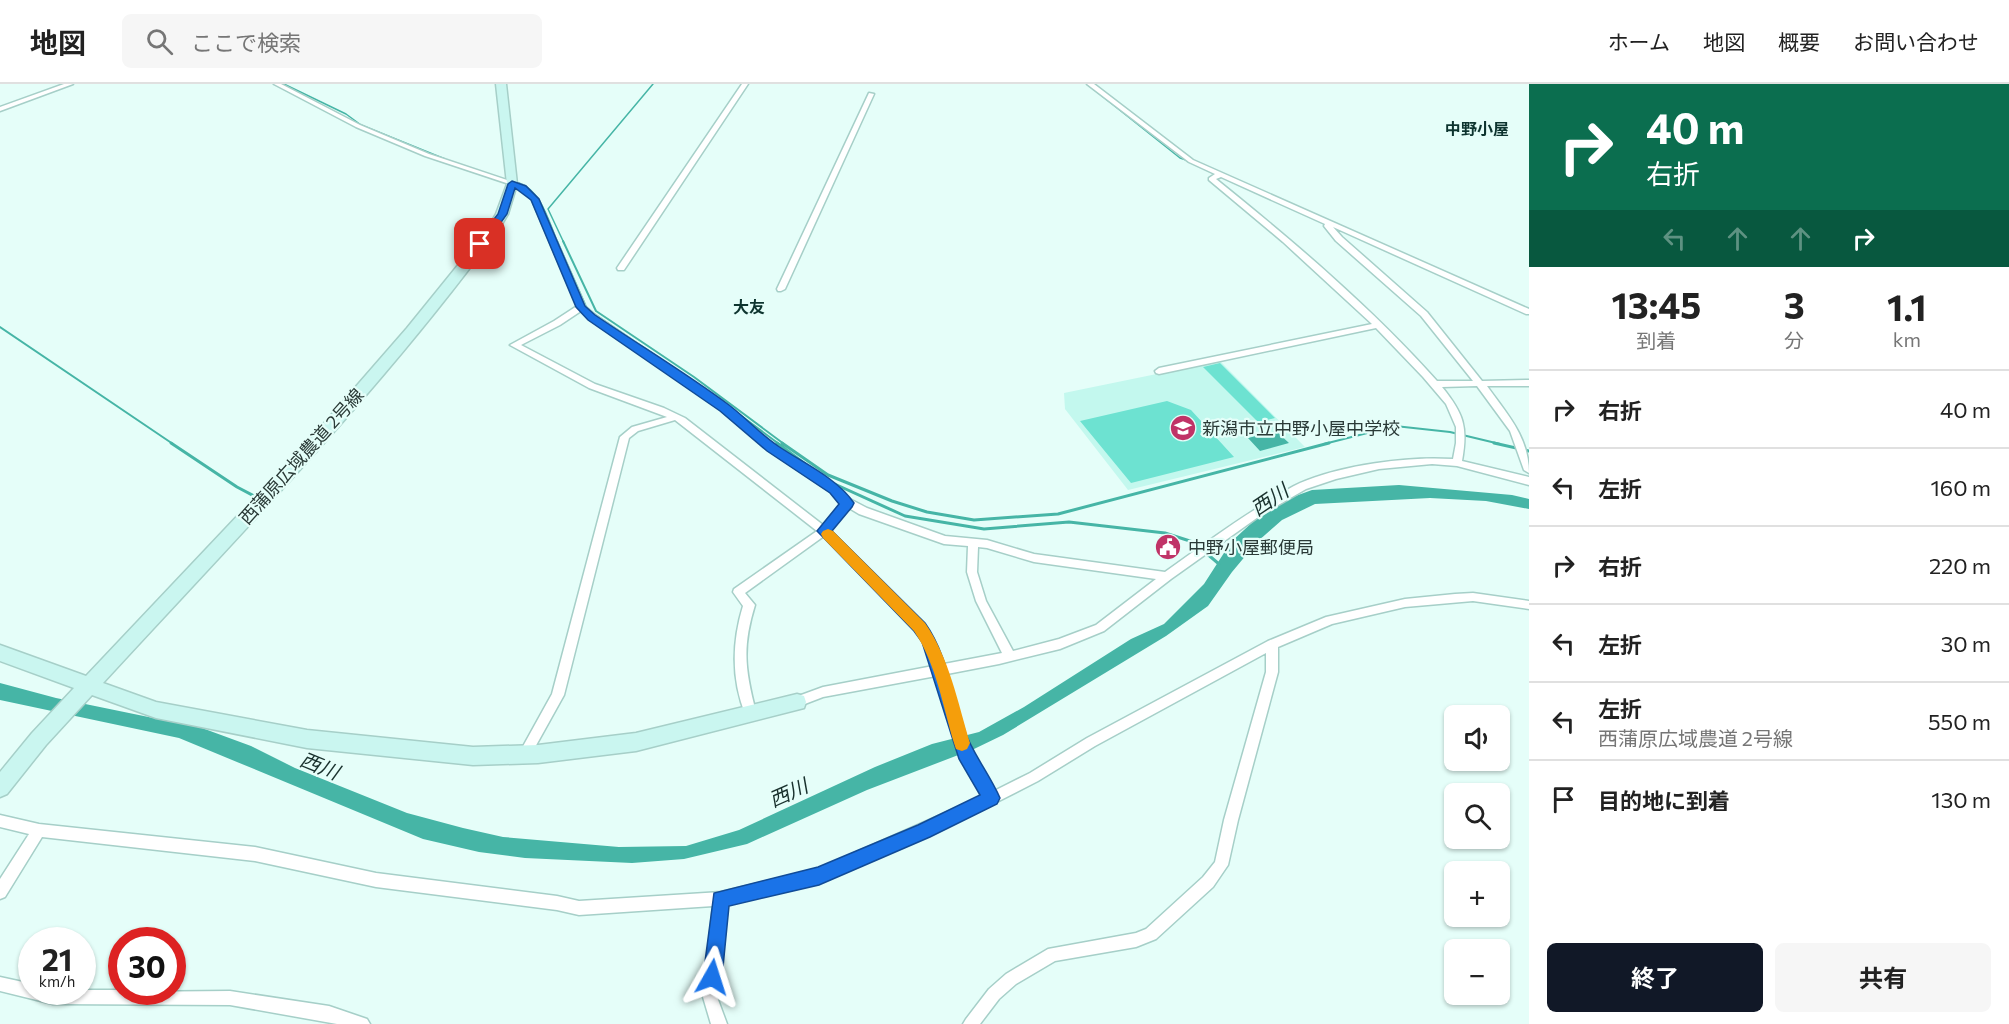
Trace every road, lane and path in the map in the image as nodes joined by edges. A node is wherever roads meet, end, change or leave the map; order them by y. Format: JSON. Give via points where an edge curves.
{"nodes":[{"id":1,"x":70,"y":84,"type":"edge"},
{"id":2,"x":277,"y":84,"type":"edge"},
{"id":3,"x":501,"y":84,"type":"edge"},
{"id":4,"x":745,"y":84,"type":"edge"},
{"id":5,"x":1090,"y":84,"type":"edge"},
{"id":6,"x":870,"y":94,"type":"dead end"},
{"id":7,"x":0,"y":109,"type":"edge"},
{"id":8,"x":1219,"y":175,"type":"junction"},
{"id":9,"x":512,"y":184,"type":"junction"},
{"id":10,"x":1329,"y":223,"type":"junction"},
{"id":11,"x":621,"y":267,"type":"dead end"},
{"id":12,"x":781,"y":289,"type":"dead end"},
{"id":13,"x":581,"y":307,"type":"junction"},
{"id":14,"x":1529,"y":312,"type":"edge"},
{"id":15,"x":1378,"y":325,"type":"junction"},
{"id":16,"x":1159,"y":370,"type":"dead end"},
{"id":17,"x":1529,"y":383,"type":"edge"},
{"id":18,"x":1433,"y":384,"type":"junction"},
{"id":19,"x":1481,"y":384,"type":"junction"},
{"id":20,"x":676,"y":417,"type":"junction"},
{"id":21,"x":1516,"y":435,"type":"junction"},
{"id":22,"x":1529,"y":437,"type":"edge"},
{"id":23,"x":1457,"y":463,"type":"junction"},
{"id":24,"x":1529,"y":470,"type":"edge"},
{"id":25,"x":1529,"y":481,"type":"edge"},
{"id":26,"x":848,"y":503,"type":"junction"},
{"id":27,"x":824,"y":531,"type":"junction"},
{"id":28,"x":973,"y":543,"type":"junction"},
{"id":29,"x":1167,"y":576,"type":"junction"},
{"id":30,"x":1529,"y":605,"type":"edge"},
{"id":31,"x":1272,"y":644,"type":"junction"},
{"id":32,"x":0,"y":653,"type":"edge"},
{"id":33,"x":1009,"y":655,"type":"junction"},
{"id":34,"x":940,"y":670,"type":"junction"},
{"id":35,"x":86,"y":689,"type":"junction"},
{"id":36,"x":797,"y":702,"type":"joint"},
{"id":37,"x":750,"y":712,"type":"junction"},
{"id":38,"x":525,"y":754,"type":"junction"},
{"id":39,"x":0,"y":787,"type":"edge"},
{"id":40,"x":991,"y":798,"type":"junction"},
{"id":41,"x":0,"y":821,"type":"edge"},
{"id":42,"x":39,"y":830,"type":"junction"},
{"id":43,"x":0,"y":892,"type":"edge"},
{"id":44,"x":721,"y":899,"type":"junction"},
{"id":45,"x":0,"y":984,"type":"edge"},
{"id":46,"x":362,"y":1024,"type":"edge"},
{"id":47,"x":719,"y":1024,"type":"edge"},
{"id":48,"x":970,"y":1024,"type":"edge"}],
"edges":[{"from":1,"to":7,"type":"street"},
{"from":2,"to":9,"type":"street","via":[[358,126]]},
{"from":3,"to":9,"type":"street","name":"西蒲原広域農道 2号線"},
{"from":4,"to":11,"type":"street"},
{"from":5,"to":8,"type":"street","via":[[1185,157]]},
{"from":6,"to":12,"type":"street"},
{"from":8,"to":10,"type":"street"},
{"from":8,"to":15,"type":"street","via":[[1211,178],[1275,229]]},
{"from":9,"to":13,"type":"street","via":[[535,199]]},
{"from":9,"to":35,"type":"street","name":"西蒲原広域農道 2号線","via":[[493,229],[412,331],[303,457]]},
{"from":10,"to":14,"type":"street"},
{"from":10,"to":19,"type":"street","via":[[1339,239],[1424,314]]},
{"from":13,"to":20,"type":"street","via":[[514,345],[592,386]]},
{"from":13,"to":26,"type":"street","via":[[591,318],[724,408],[771,448],[835,489]]},
{"from":15,"to":16,"type":"street"},
{"from":15,"to":18,"type":"street"},
{"from":17,"to":19,"type":"street"},
{"from":18,"to":19,"type":"street"},
{"from":18,"to":23,"type":"street","via":[[1460,423]]},
{"from":19,"to":21,"type":"street"},
{"from":20,"to":27,"type":"street"},
{"from":20,"to":38,"type":"street","via":[[635,429],[626,437],[558,694]]},
{"from":21,"to":22,"type":"street"},
{"from":21,"to":24,"type":"street"},
{"from":23,"to":25,"type":"street"},
{"from":23,"to":29,"type":"street","via":[[1419,461],[1379,466],[1303,486],[1257,512]]},
{"from":26,"to":27,"type":"street"},
{"from":26,"to":28,"type":"street","via":[[944,540]]},
{"from":27,"to":34,"type":"street","via":[[920,627]]},
{"from":27,"to":37,"type":"street","via":[[738,592],[749,605],[740,632],[739,668]]},
{"from":28,"to":29,"type":"street","via":[[1034,558]]},
{"from":28,"to":33,"type":"street","via":[[972,572],[981,601]]},
{"from":29,"to":33,"type":"street","via":[[1100,628],[1060,644]]},
{"from":30,"to":31,"type":"street","via":[[1473,597],[1405,603],[1330,620]]},
{"from":31,"to":40,"type":"street"},
{"from":31,"to":48,"type":"street","via":[[1272,672],[1221,865],[1208,882],[1151,934],[1053,954],[1011,979]]},
{"from":32,"to":35,"type":"street"},
{"from":33,"to":34,"type":"street"},
{"from":34,"to":36,"type":"street","via":[[823,692]]},
{"from":34,"to":40,"type":"street","via":[[955,727]]},
{"from":35,"to":38,"type":"street","via":[[156,710],[307,739],[462,755]]},
{"from":35,"to":39,"type":"street","name":"西蒲原広域農道 2号線","via":[[39,738]]},
{"from":36,"to":37,"type":"street"},
{"from":37,"to":38,"type":"street","via":[[636,742]]},
{"from":40,"to":44,"type":"street","via":[[819,876]]},
{"from":41,"to":42,"type":"street"},
{"from":42,"to":43,"type":"street"},
{"from":42,"to":44,"type":"street","via":[[255,854],[376,880],[579,908]]},
{"from":44,"to":47,"type":"street","via":[[710,997]]},
{"from":45,"to":46,"type":"street","via":[[53,997],[230,998],[329,1014]]}]}
